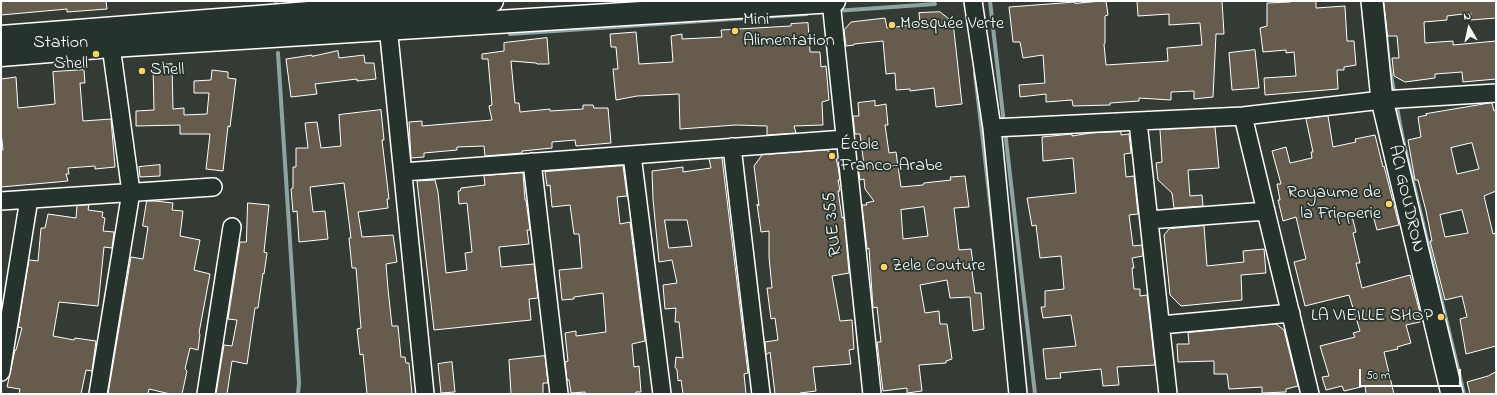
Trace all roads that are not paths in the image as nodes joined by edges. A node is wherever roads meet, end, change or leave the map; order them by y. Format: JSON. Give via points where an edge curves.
{"nodes":[{"id":1,"x":492,"y":1,"type":"edge"},
{"id":2,"x":831,"y":1,"type":"edge"},
{"id":3,"x":834,"y":1,"type":"edge"},
{"id":4,"x":973,"y":1,"type":"edge"},
{"id":5,"x":1372,"y":1,"type":"edge"},
{"id":6,"x":387,"y":4,"type":"edge"},
{"id":7,"x":388,"y":30,"type":"junction"},
{"id":8,"x":1,"y":37,"type":"edge"},
{"id":9,"x":112,"y":46,"type":"junction"},
{"id":10,"x":1,"y":55,"type":"edge"},
{"id":11,"x":1496,"y":93,"type":"edge"},
{"id":12,"x":1382,"y":100,"type":"junction"},
{"id":13,"x":1243,"y":116,"type":"junction"},
{"id":14,"x":1138,"y":122,"type":"junction"},
{"id":15,"x":992,"y":128,"type":"junction"},
{"id":16,"x":845,"y":139,"type":"junction"},
{"id":17,"x":732,"y":147,"type":"junction"},
{"id":18,"x":632,"y":155,"type":"junction"},
{"id":19,"x":532,"y":162,"type":"junction"},
{"id":20,"x":403,"y":172,"type":"junction"},
{"id":21,"x":214,"y":187,"type":"dead end"},
{"id":22,"x":130,"y":192,"type":"junction"},
{"id":23,"x":29,"y":199,"type":"junction"},
{"id":24,"x":1,"y":201,"type":"edge"},
{"id":25,"x":1266,"y":211,"type":"junction"},
{"id":26,"x":1149,"y":220,"type":"junction"},
{"id":27,"x":232,"y":227,"type":"dead end"},
{"id":28,"x":1291,"y":313,"type":"junction"},
{"id":29,"x":1161,"y":325,"type":"junction"},
{"id":30,"x":1,"y":372,"type":"edge"},
{"id":31,"x":98,"y":394,"type":"edge"},
{"id":32,"x":206,"y":394,"type":"edge"},
{"id":33,"x":425,"y":394,"type":"edge"},
{"id":34,"x":559,"y":394,"type":"edge"},
{"id":35,"x":662,"y":394,"type":"edge"},
{"id":36,"x":761,"y":394,"type":"edge"},
{"id":37,"x":872,"y":394,"type":"edge"},
{"id":38,"x":1018,"y":394,"type":"edge"},
{"id":39,"x":1168,"y":394,"type":"edge"},
{"id":40,"x":1310,"y":394,"type":"edge"},
{"id":41,"x":1452,"y":394,"type":"edge"}],
"edges":[{"from":1,"to":6,"type":"main road"},
{"from":2,"to":3,"type":"main road"},
{"from":2,"to":7,"type":"main road"},
{"from":2,"to":16,"type":"street","name":"RUE 355"},
{"from":4,"to":15,"type":"street"},
{"from":5,"to":12,"type":"street","name":"ACI GOUDRON"},
{"from":6,"to":7,"type":"street"},
{"from":6,"to":8,"type":"main road"},
{"from":7,"to":9,"type":"main road"},
{"from":7,"to":20,"type":"street"},
{"from":9,"to":10,"type":"main road"},
{"from":9,"to":22,"type":"street"},
{"from":11,"to":12,"type":"street"},
{"from":12,"to":13,"type":"street"},
{"from":12,"to":41,"type":"street","name":"ACI GOUDRON"},
{"from":13,"to":14,"type":"street"},
{"from":13,"to":25,"type":"street"},
{"from":14,"to":15,"type":"street"},
{"from":14,"to":26,"type":"street"},
{"from":15,"to":38,"type":"street"},
{"from":16,"to":17,"type":"street"},
{"from":16,"to":37,"type":"street","name":"RUE 355"},
{"from":17,"to":18,"type":"street"},
{"from":17,"to":36,"type":"street"},
{"from":18,"to":19,"type":"street"},
{"from":18,"to":35,"type":"street"},
{"from":19,"to":20,"type":"street"},
{"from":19,"to":34,"type":"street"},
{"from":20,"to":33,"type":"street"},
{"from":21,"to":22,"type":"street"},
{"from":22,"to":23,"type":"street"},
{"from":22,"to":31,"type":"street"},
{"from":23,"to":24,"type":"street"},
{"from":23,"to":30,"type":"street"},
{"from":25,"to":26,"type":"street"},
{"from":25,"to":28,"type":"street"},
{"from":26,"to":29,"type":"street"},
{"from":27,"to":32,"type":"street"},
{"from":28,"to":29,"type":"street"},
{"from":28,"to":40,"type":"street"},
{"from":29,"to":39,"type":"street"}]}
